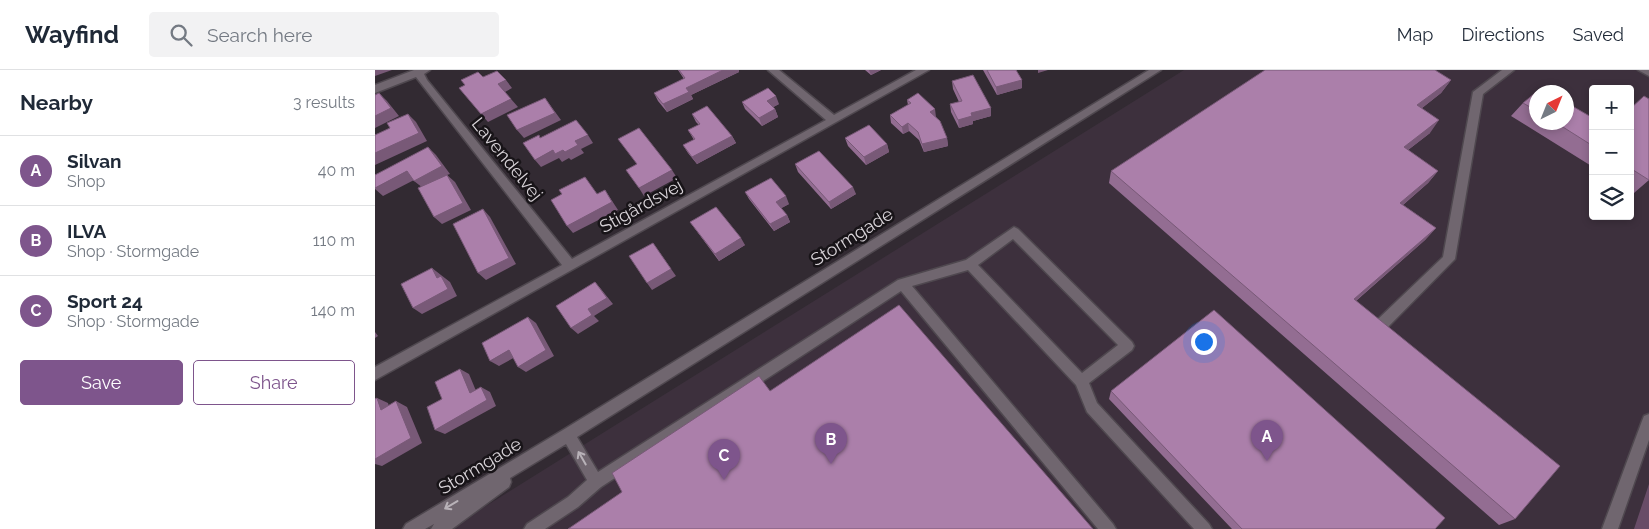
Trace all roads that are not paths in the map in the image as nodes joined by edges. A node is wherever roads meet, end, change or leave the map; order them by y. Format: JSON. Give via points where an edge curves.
{"nodes":[{"id":1,"x":773,"y":70,"type":"edge"},
{"id":2,"x":925,"y":70,"type":"edge"},
{"id":3,"x":1156,"y":70,"type":"edge"},
{"id":4,"x":1509,"y":70,"type":"edge"},
{"id":5,"x":1643,"y":70,"type":"edge"},
{"id":6,"x":422,"y":71,"type":"edge"},
{"id":7,"x":1649,"y":73,"type":"edge"},
{"id":8,"x":375,"y":89,"type":"edge"},
{"id":9,"x":833,"y":120,"type":"junction"},
{"id":10,"x":970,"y":264,"type":"junction"},
{"id":11,"x":570,"y":266,"type":"junction"},
{"id":12,"x":902,"y":284,"type":"junction"},
{"id":13,"x":1381,"y":325,"type":"edge"},
{"id":14,"x":375,"y":374,"type":"edge"},
{"id":15,"x":1081,"y":381,"type":"junction"},
{"id":16,"x":1649,"y":421,"type":"edge"},
{"id":17,"x":568,"y":435,"type":"junction"},
{"id":18,"x":596,"y":482,"type":"junction"},
{"id":19,"x":411,"y":529,"type":"edge"},
{"id":20,"x":439,"y":529,"type":"edge"},
{"id":21,"x":533,"y":529,"type":"edge"},
{"id":22,"x":1108,"y":529,"type":"edge"},
{"id":23,"x":1204,"y":529,"type":"edge"},
{"id":24,"x":1610,"y":529,"type":"edge"}],
"edges":[{"from":1,"to":9,"type":"street"},
{"from":2,"to":9,"type":"street","name":"Stigårdsvej"},
{"from":3,"to":17,"type":"street","name":"Stormgade"},
{"from":4,"to":13,"type":"street","via":[[1478,92],[1449,259]]},
{"from":5,"to":7,"type":"street"},
{"from":6,"to":8,"type":"street"},
{"from":6,"to":11,"type":"street","name":"Lavendelvej","via":[[423,82]]},
{"from":9,"to":11,"type":"street","name":"Stigårdsvej"},
{"from":10,"to":12,"type":"street"},
{"from":10,"to":15,"type":"street"},
{"from":10,"to":15,"type":"street","via":[[1014,232],[1127,346]]},
{"from":11,"to":14,"type":"street","name":"Stigårdsvej"},
{"from":12,"to":18,"type":"street"},
{"from":12,"to":22,"type":"street"},
{"from":15,"to":23,"type":"street","via":[[1092,408]]},
{"from":16,"to":24,"type":"street"},
{"from":18,"to":17,"type":"street","one_way":true},
{"from":17,"to":19,"type":"street","name":"Stormgade","one_way":true},
{"from":17,"to":20,"type":"street","name":"Stormgade"},
{"from":18,"to":21,"type":"street"}]}
